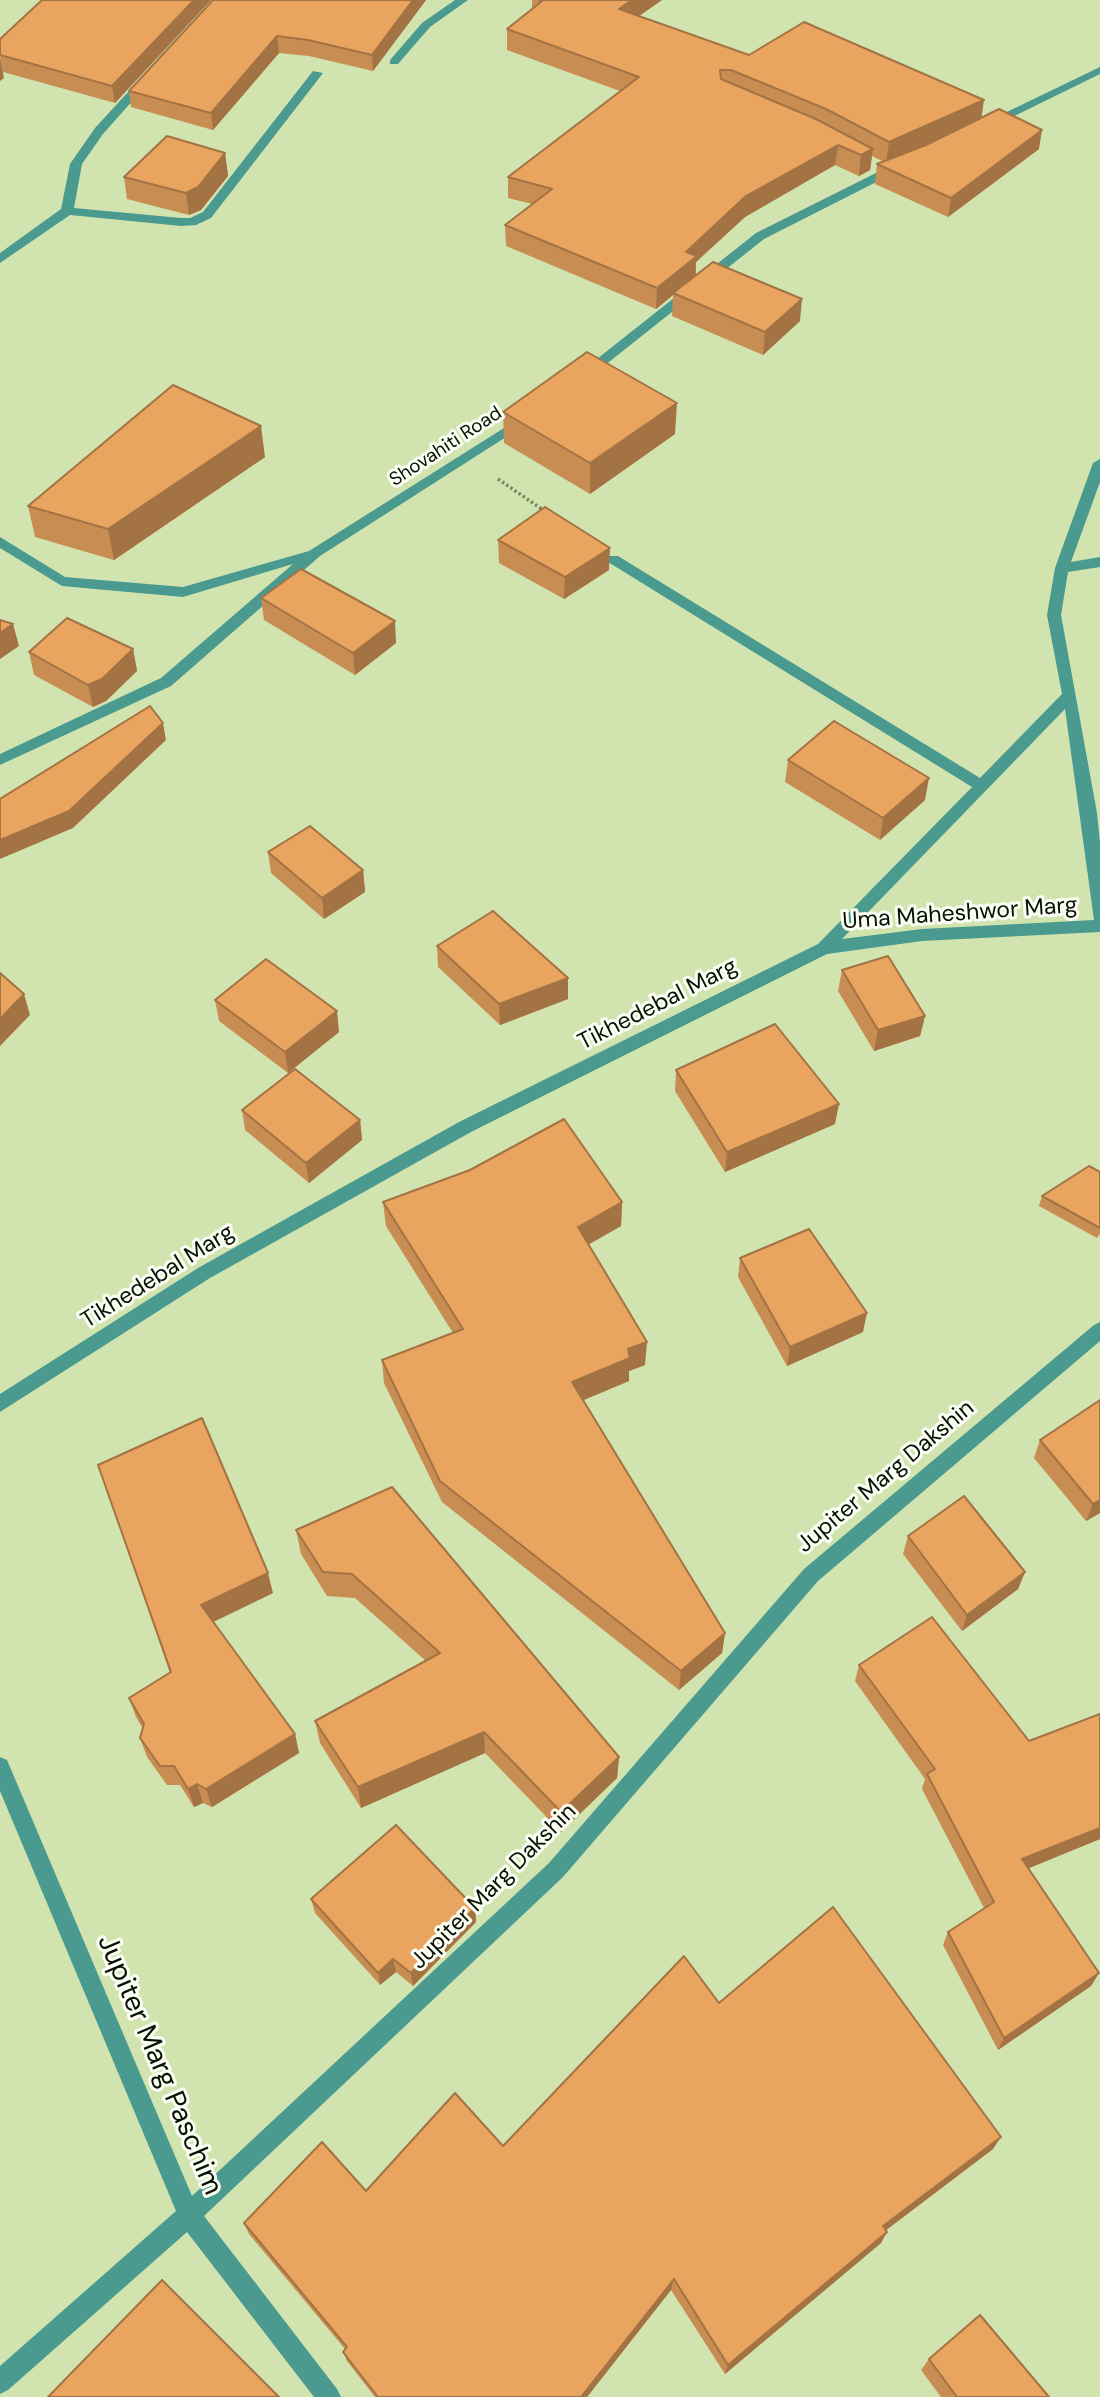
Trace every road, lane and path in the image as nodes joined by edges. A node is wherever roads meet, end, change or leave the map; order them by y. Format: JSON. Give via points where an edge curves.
{"nodes":[{"id":1,"x":462,"y":0,"type":"edge"},
{"id":2,"x":394,"y":62,"type":"dead end"},
{"id":3,"x":154,"y":70,"type":"edge"},
{"id":4,"x":1100,"y":70,"type":"edge"},
{"id":5,"x":317,"y":73,"type":"dead end"},
{"id":6,"x":978,"y":129,"type":"edge"},
{"id":7,"x":907,"y":163,"type":"edge"},
{"id":8,"x":67,"y":211,"type":"junction"},
{"id":9,"x":0,"y":259,"type":"edge"},
{"id":10,"x":573,"y":384,"type":"edge"},
{"id":11,"x":531,"y":414,"type":"edge"},
{"id":12,"x":1100,"y":463,"type":"edge"},
{"id":13,"x":506,"y":485,"type":"dead end"},
{"id":14,"x":549,"y":514,"type":"edge"},
{"id":15,"x":0,"y":542,"type":"edge"},
{"id":16,"x":315,"y":553,"type":"junction"},
{"id":17,"x":613,"y":559,"type":"edge"},
{"id":18,"x":1100,"y":562,"type":"edge"},
{"id":19,"x":1062,"y":568,"type":"junction"},
{"id":20,"x":1070,"y":695,"type":"junction"},
{"id":21,"x":0,"y":760,"type":"edge"},
{"id":22,"x":982,"y":786,"type":"junction"},
{"id":23,"x":1100,"y":916,"type":"edge"},
{"id":24,"x":1100,"y":926,"type":"edge"},
{"id":25,"x":824,"y":948,"type":"junction"},
{"id":26,"x":1100,"y":1330,"type":"edge"},
{"id":27,"x":0,"y":1404,"type":"edge"},
{"id":28,"x":0,"y":1767,"type":"edge"},
{"id":29,"x":189,"y":2215,"type":"junction"},
{"id":30,"x":0,"y":2382,"type":"edge"},
{"id":31,"x":329,"y":2397,"type":"edge"}],
"edges":[{"from":1,"to":2,"type":"street","via":[[426,25]]},
{"from":3,"to":8,"type":"street","via":[[76,164]]},
{"from":4,"to":6,"type":"street"},
{"from":5,"to":8,"type":"street","via":[[207,215],[181,222]]},
{"from":7,"to":10,"type":"street","via":[[879,167],[760,236]]},
{"from":8,"to":9,"type":"street"},
{"from":11,"to":16,"type":"street","name":"Shovahiti Road"},
{"from":12,"to":19,"type":"street"},
{"from":13,"to":14,"type":"path"},
{"from":15,"to":16,"type":"street","via":[[62,581],[183,592]]},
{"from":16,"to":21,"type":"street","name":"Shovahiti Road","via":[[166,682]]},
{"from":17,"to":22,"type":"street"},
{"from":18,"to":19,"type":"street"},
{"from":19,"to":20,"type":"street","via":[[1054,615]]},
{"from":20,"to":22,"type":"street","name":"Tikhedebal Marg"},
{"from":20,"to":23,"type":"street"},
{"from":22,"to":25,"type":"street","name":"Tikhedebal Marg"},
{"from":24,"to":25,"type":"street","name":"Uma Maheshwor Marg","via":[[922,935]]},
{"from":25,"to":27,"type":"street","name":"Tikhedebal Marg","via":[[465,1127],[204,1273]]},
{"from":26,"to":29,"type":"street","name":"Jupiter Marg Dakshin","via":[[811,1576],[556,1870]]},
{"from":28,"to":29,"type":"street","name":"Jupiter Marg Paschim"},
{"from":29,"to":30,"type":"street","name":"Jupiter Marg Dakshin"},
{"from":29,"to":31,"type":"street","name":"Jupiter Marg Paschim"}]}
